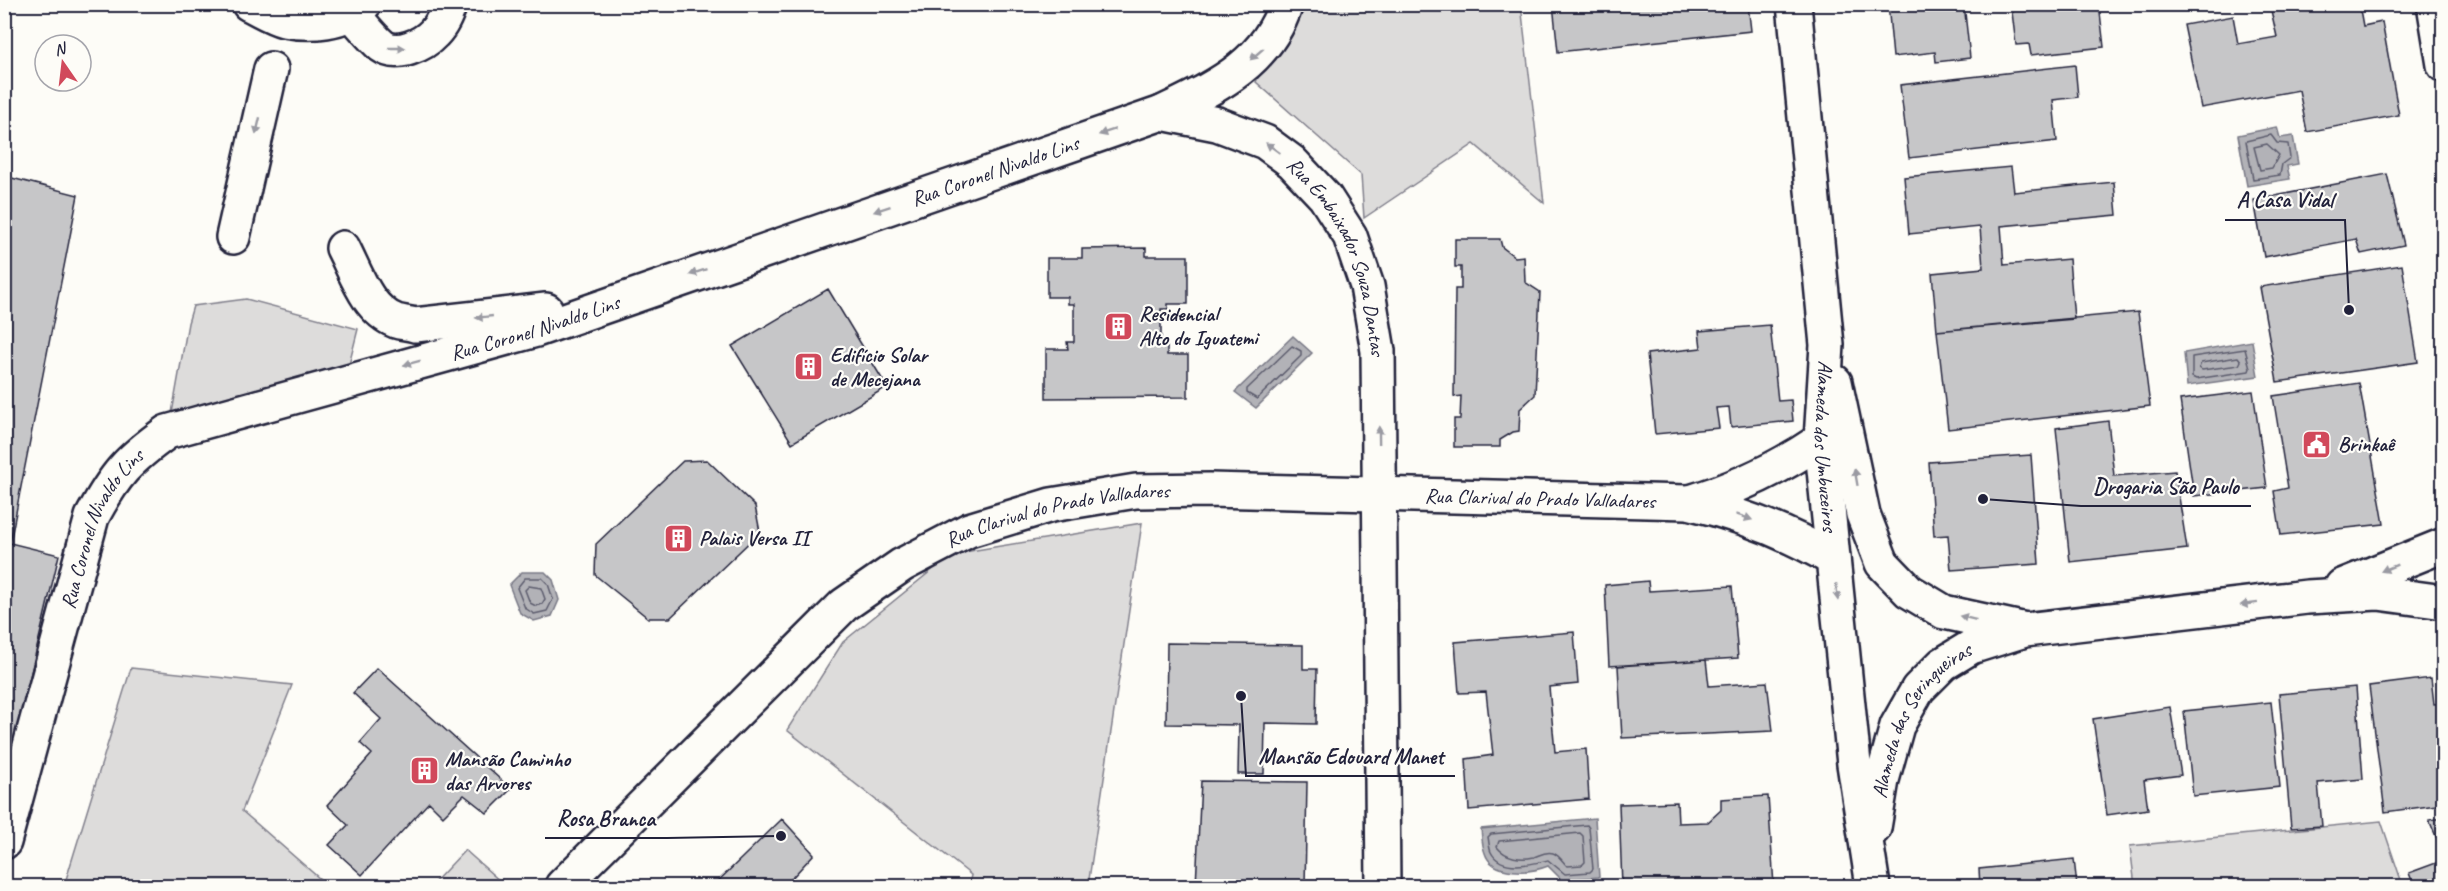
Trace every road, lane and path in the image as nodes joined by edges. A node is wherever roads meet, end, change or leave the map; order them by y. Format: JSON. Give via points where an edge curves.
{"nodes":[{"id":1,"x":249,"y":4,"type":"edge"},
{"id":2,"x":450,"y":4,"type":"edge"},
{"id":3,"x":1286,"y":4,"type":"edge"},
{"id":4,"x":1794,"y":4,"type":"edge"},
{"id":5,"x":2434,"y":4,"type":"edge"},
{"id":6,"x":358,"y":10,"type":"edge"},
{"id":7,"x":2444,"y":65,"type":"edge"},
{"id":8,"x":272,"y":69,"type":"dead end"},
{"id":9,"x":1162,"y":114,"type":"junction"},
{"id":10,"x":233,"y":237,"type":"dead end"},
{"id":11,"x":343,"y":248,"type":"dead end"},
{"id":12,"x":605,"y":304,"type":"junction"},
{"id":13,"x":1827,"y":345,"type":"junction"},
{"id":14,"x":1821,"y":440,"type":"junction"},
{"id":15,"x":1380,"y":494,"type":"junction"},
{"id":16,"x":1688,"y":502,"type":"junction"},
{"id":17,"x":2444,"y":545,"type":"edge"},
{"id":18,"x":1833,"y":559,"type":"junction"},
{"id":19,"x":2307,"y":597,"type":"junction"},
{"id":20,"x":2444,"y":602,"type":"edge"},
{"id":21,"x":2025,"y":630,"type":"junction"},
{"id":22,"x":4,"y":842,"type":"edge"},
{"id":23,"x":1871,"y":872,"type":"edge"},
{"id":24,"x":562,"y":886,"type":"edge"},
{"id":25,"x":1383,"y":886,"type":"edge"}],
"edges":[{"from":1,"to":6,"type":"street","via":[[282,20],[320,23]]},
{"from":6,"to":2,"type":"street","one_way":true,"via":[[384,47],[399,50],[418,45],[434,34]]},
{"from":3,"to":9,"type":"street","name":"Rua Coronel Nivaldo Lins","one_way":true,"via":[[1264,48],[1224,82]]},
{"from":4,"to":13,"type":"street","name":"Alameda dos Umbuzeiros"},
{"from":5,"to":7,"type":"street"},
{"from":8,"to":10,"type":"street","one_way":true},
{"from":9,"to":12,"type":"street","name":"Rua Coronel Nivaldo Lins","one_way":true},
{"from":15,"to":9,"type":"street","name":"Rua Embaixador Souza Dantas","one_way":true,"via":[[1378,351],[1368,286],[1350,236],[1325,197],[1292,162],[1265,142],[1217,124]]},
{"from":12,"to":11,"type":"street","one_way":true,"via":[[415,325],[395,321],[378,309],[365,292]]},
{"from":12,"to":22,"type":"street","name":"Rua Coronel Nivaldo Lins","one_way":true,"via":[[536,330],[167,432],[134,456],[109,484],[92,517]]},
{"from":13,"to":14,"type":"street","name":"Alameda dos Umbuzeiros"},
{"from":21,"to":13,"type":"street","name":"Alameda das Seringueiras","one_way":true,"via":[[1944,612],[1909,591],[1882,563],[1863,514]]},
{"from":14,"to":16,"type":"street","name":"Rua Clarival do Prado Valladares","via":[[1758,478]]},
{"from":14,"to":18,"type":"street","name":"Alameda dos Umbuzeiros"},
{"from":15,"to":16,"type":"street","name":"Rua Clarival do Prado Valladares"},
{"from":15,"to":24,"type":"street","name":"Rua Clarival do Prado Valladares","via":[[1136,491],[1051,505],[969,530],[902,565],[844,605]]},
{"from":15,"to":25,"type":"street","name":"Rua Embaixador Souza Dantas"},
{"from":16,"to":18,"type":"street","name":"Rua Clarival do Prado Valladares","one_way":true,"via":[[1764,524]]},
{"from":17,"to":19,"type":"street","name":"Alameda das Seringueiras","one_way":true},
{"from":18,"to":23,"type":"street","name":"Alameda dos Umbuzeiros","one_way":true,"via":[[1854,764]]},
{"from":19,"to":20,"type":"street","name":"Alameda das Seringueiras","via":[[2378,593]]},
{"from":19,"to":21,"type":"street","name":"Alameda das Seringueiras","one_way":true},
{"from":21,"to":23,"type":"street","name":"Alameda das Seringueiras","via":[[1971,647],[1943,664],[1918,689],[1897,726],[1882,780]]}]}
